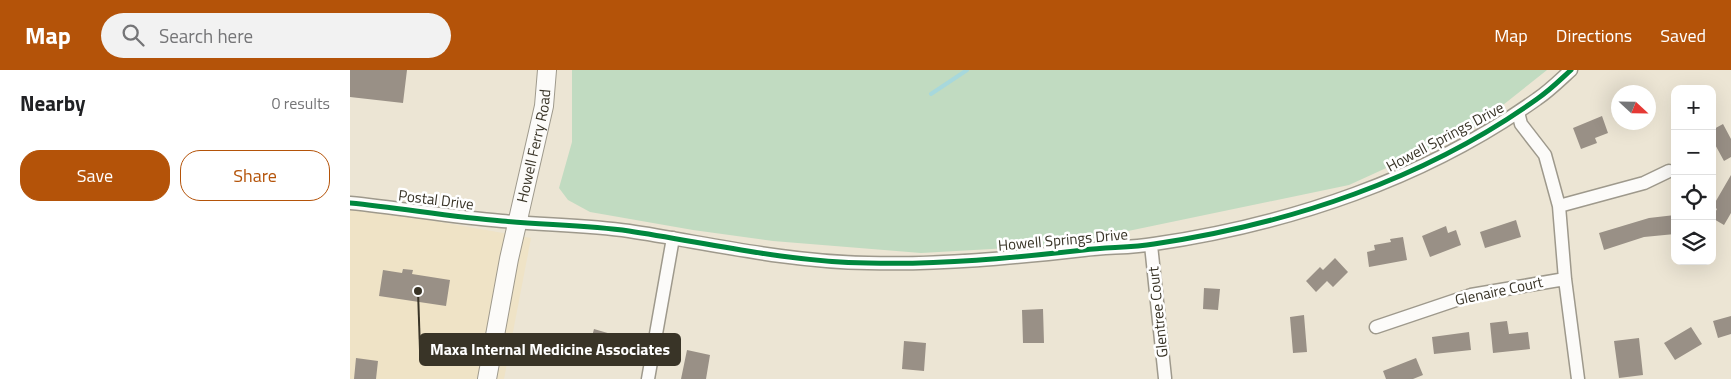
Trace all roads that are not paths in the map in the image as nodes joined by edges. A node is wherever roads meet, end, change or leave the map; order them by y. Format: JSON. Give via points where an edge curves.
{"nodes":[{"id":1,"x":547,"y":70,"type":"edge"},
{"id":2,"x":1571,"y":70,"type":"edge"},
{"id":3,"x":1518,"y":112,"type":"junction"},
{"id":4,"x":1669,"y":171,"type":"dead end"},
{"id":5,"x":350,"y":203,"type":"edge"},
{"id":6,"x":1558,"y":206,"type":"junction"},
{"id":7,"x":518,"y":223,"type":"junction"},
{"id":8,"x":673,"y":238,"type":"junction"},
{"id":9,"x":1151,"y":245,"type":"junction"},
{"id":10,"x":1565,"y":279,"type":"junction"},
{"id":11,"x":1376,"y":327,"type":"dead end"},
{"id":12,"x":1165,"y":378,"type":"edge"},
{"id":13,"x":487,"y":379,"type":"edge"},
{"id":14,"x":648,"y":379,"type":"edge"},
{"id":15,"x":1578,"y":379,"type":"edge"}],
"edges":[{"from":1,"to":7,"type":"street","name":"Howell Ferry Road","via":[[544,106]]},
{"from":2,"to":3,"type":"street","name":"Howell Springs Drive"},
{"from":3,"to":6,"type":"street","via":[[1521,124],[1545,155]]},
{"from":3,"to":9,"type":"street","name":"Howell Springs Drive","via":[[1456,148],[1380,185],[1280,218]]},
{"from":4,"to":6,"type":"street","via":[[1644,183]]},
{"from":5,"to":7,"type":"street","name":"Postal Drive"},
{"from":6,"to":10,"type":"street"},
{"from":7,"to":8,"type":"street","name":"Howell Springs Drive","via":[[625,230]]},
{"from":7,"to":13,"type":"street","name":"Howell Ferry Road"},
{"from":8,"to":9,"type":"street","name":"Howell Springs Drive","via":[[724,248],[868,263],[939,262]]},
{"from":8,"to":14,"type":"street"},
{"from":9,"to":12,"type":"street","name":"Glentree Court"},
{"from":10,"to":11,"type":"street","name":"Glenaire Court","via":[[1471,295]]},
{"from":10,"to":15,"type":"street"}]}
